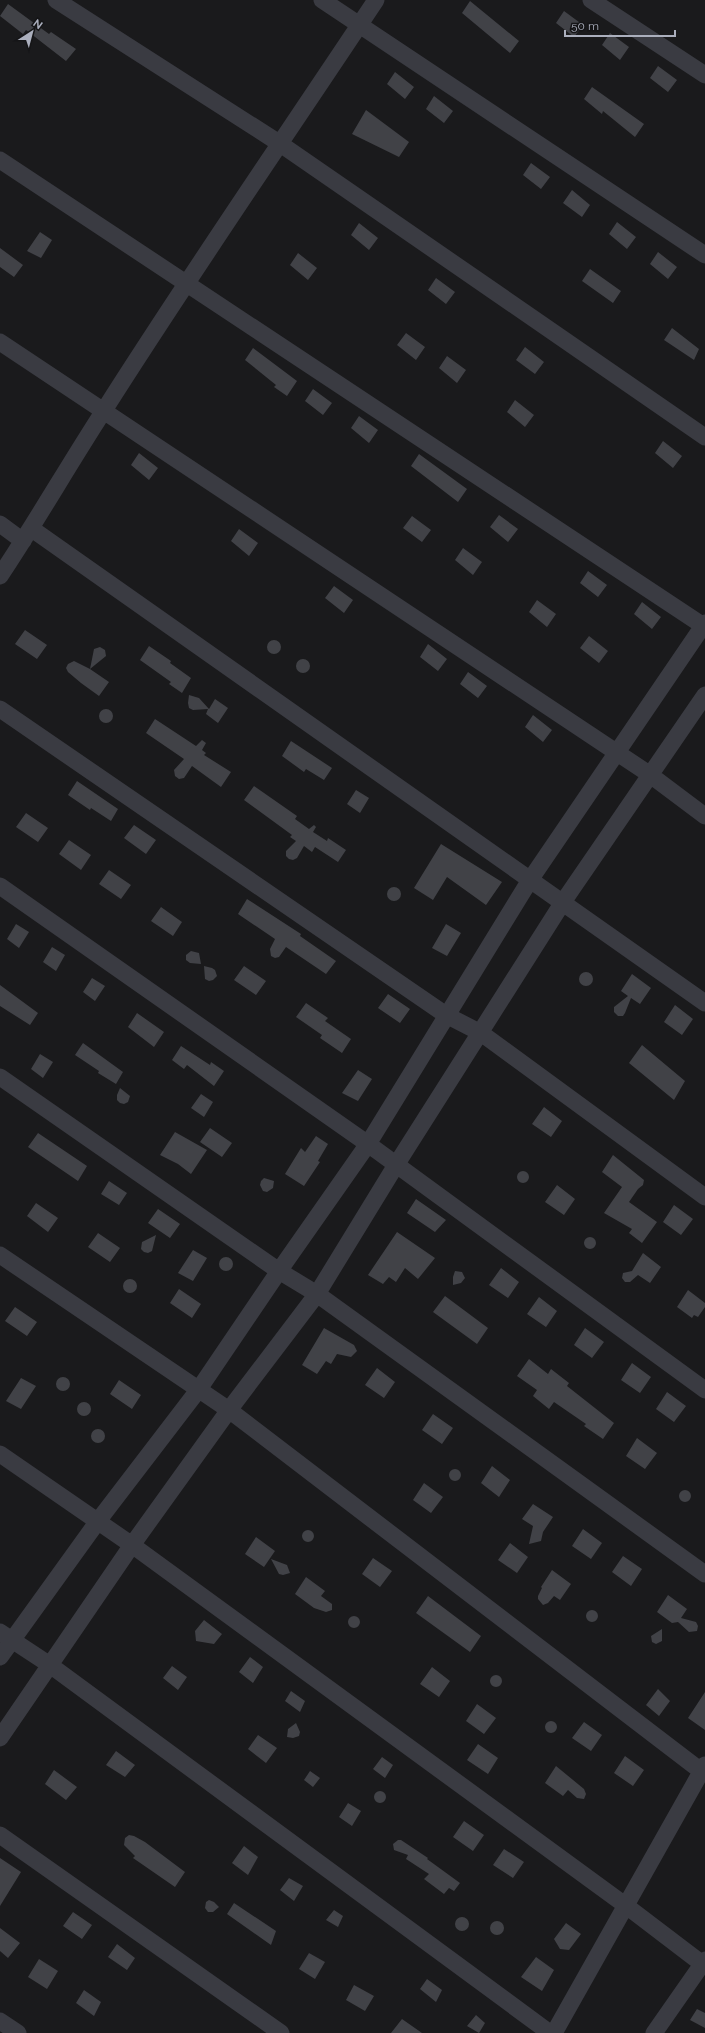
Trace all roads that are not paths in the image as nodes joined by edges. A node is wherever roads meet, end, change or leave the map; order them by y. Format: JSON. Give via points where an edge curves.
{"nodes":[{"id":1,"x":56,"y":0,"type":"edge"},
{"id":2,"x":322,"y":0,"type":"edge"},
{"id":3,"x":376,"y":0,"type":"edge"},
{"id":4,"x":591,"y":0,"type":"edge"},
{"id":5,"x":360,"y":24,"type":"junction"},
{"id":6,"x":705,"y":75,"type":"edge"},
{"id":7,"x":279,"y":143,"type":"junction"},
{"id":8,"x":0,"y":160,"type":"edge"},
{"id":9,"x":705,"y":255,"type":"edge"},
{"id":10,"x":187,"y":285,"type":"junction"},
{"id":11,"x":0,"y":342,"type":"edge"},
{"id":12,"x":102,"y":412,"type":"junction"},
{"id":13,"x":705,"y":437,"type":"edge"},
{"id":14,"x":0,"y":524,"type":"edge"},
{"id":15,"x":28,"y":535,"type":"junction"},
{"id":16,"x":0,"y":576,"type":"edge"},
{"id":17,"x":704,"y":625,"type":"edge"},
{"id":18,"x":705,"y":695,"type":"edge"},
{"id":19,"x":0,"y":709,"type":"edge"},
{"id":20,"x":616,"y":752,"type":"junction"},
{"id":21,"x":649,"y":774,"type":"junction"},
{"id":22,"x":705,"y":816,"type":"edge"},
{"id":23,"x":530,"y":880,"type":"junction"},
{"id":24,"x":0,"y":886,"type":"edge"},
{"id":25,"x":563,"y":902,"type":"junction"},
{"id":26,"x":705,"y":1003,"type":"edge"},
{"id":27,"x":446,"y":1015,"type":"junction"},
{"id":28,"x":481,"y":1033,"type":"junction"},
{"id":29,"x":0,"y":1077,"type":"edge"},
{"id":30,"x":368,"y":1144,"type":"junction"},
{"id":31,"x":396,"y":1165,"type":"junction"},
{"id":32,"x":705,"y":1197,"type":"edge"},
{"id":33,"x":0,"y":1255,"type":"edge"},
{"id":34,"x":279,"y":1271,"type":"junction"},
{"id":35,"x":316,"y":1294,"type":"junction"},
{"id":36,"x":199,"y":1389,"type":"junction"},
{"id":37,"x":705,"y":1390,"type":"edge"},
{"id":38,"x":229,"y":1410,"type":"junction"},
{"id":39,"x":0,"y":1454,"type":"edge"},
{"id":40,"x":98,"y":1521,"type":"junction"},
{"id":41,"x":132,"y":1545,"type":"junction"},
{"id":42,"x":705,"y":1574,"type":"edge"},
{"id":43,"x":6,"y":1636,"type":"edge"},
{"id":44,"x":0,"y":1657,"type":"edge"},
{"id":45,"x":50,"y":1665,"type":"junction"},
{"id":46,"x":0,"y":1738,"type":"edge"},
{"id":47,"x":704,"y":1770,"type":"edge"},
{"id":48,"x":0,"y":1835,"type":"edge"},
{"id":49,"x":625,"y":1905,"type":"junction"},
{"id":50,"x":704,"y":1963,"type":"edge"},
{"id":51,"x":0,"y":2020,"type":"edge"},
{"id":52,"x":18,"y":2033,"type":"edge"},
{"id":53,"x":281,"y":2033,"type":"edge"},
{"id":54,"x":550,"y":2033,"type":"edge"},
{"id":55,"x":554,"y":2033,"type":"edge"},
{"id":56,"x":654,"y":2033,"type":"edge"}],
"edges":[{"from":1,"to":7,"type":"street"},
{"from":2,"to":5,"type":"street"},
{"from":3,"to":5,"type":"street"},
{"from":4,"to":6,"type":"street"},
{"from":5,"to":7,"type":"street"},
{"from":5,"to":9,"type":"street"},
{"from":7,"to":10,"type":"street"},
{"from":7,"to":13,"type":"street"},
{"from":8,"to":10,"type":"street"},
{"from":10,"to":12,"type":"street"},
{"from":10,"to":17,"type":"street"},
{"from":11,"to":12,"type":"street"},
{"from":12,"to":15,"type":"street"},
{"from":12,"to":20,"type":"street"},
{"from":14,"to":15,"type":"street"},
{"from":15,"to":16,"type":"street"},
{"from":15,"to":23,"type":"street"},
{"from":17,"to":20,"type":"street"},
{"from":18,"to":21,"type":"street"},
{"from":19,"to":27,"type":"street"},
{"from":20,"to":21,"type":"street"},
{"from":20,"to":23,"type":"street"},
{"from":21,"to":22,"type":"street"},
{"from":21,"to":25,"type":"street"},
{"from":23,"to":25,"type":"street"},
{"from":23,"to":27,"type":"street"},
{"from":24,"to":30,"type":"street"},
{"from":25,"to":26,"type":"street"},
{"from":25,"to":28,"type":"street"},
{"from":27,"to":28,"type":"street"},
{"from":27,"to":30,"type":"street"},
{"from":28,"to":31,"type":"street"},
{"from":28,"to":32,"type":"street"},
{"from":29,"to":34,"type":"street"},
{"from":30,"to":31,"type":"street"},
{"from":30,"to":34,"type":"street"},
{"from":31,"to":35,"type":"street"},
{"from":31,"to":37,"type":"street"},
{"from":33,"to":36,"type":"street"},
{"from":34,"to":35,"type":"street"},
{"from":34,"to":36,"type":"street"},
{"from":35,"to":38,"type":"street"},
{"from":35,"to":42,"type":"street"},
{"from":36,"to":38,"type":"street"},
{"from":36,"to":40,"type":"street"},
{"from":38,"to":41,"type":"street"},
{"from":38,"to":47,"type":"street"},
{"from":39,"to":40,"type":"street"},
{"from":40,"to":41,"type":"street"},
{"from":40,"to":43,"type":"street"},
{"from":41,"to":45,"type":"street"},
{"from":41,"to":49,"type":"street"},
{"from":43,"to":44,"type":"street"},
{"from":43,"to":45,"type":"street"},
{"from":45,"to":46,"type":"street"},
{"from":45,"to":54,"type":"street"},
{"from":47,"to":49,"type":"street"},
{"from":48,"to":53,"type":"street"},
{"from":49,"to":50,"type":"street"},
{"from":49,"to":55,"type":"street"},
{"from":50,"to":56,"type":"street"},
{"from":51,"to":52,"type":"street"}]}
